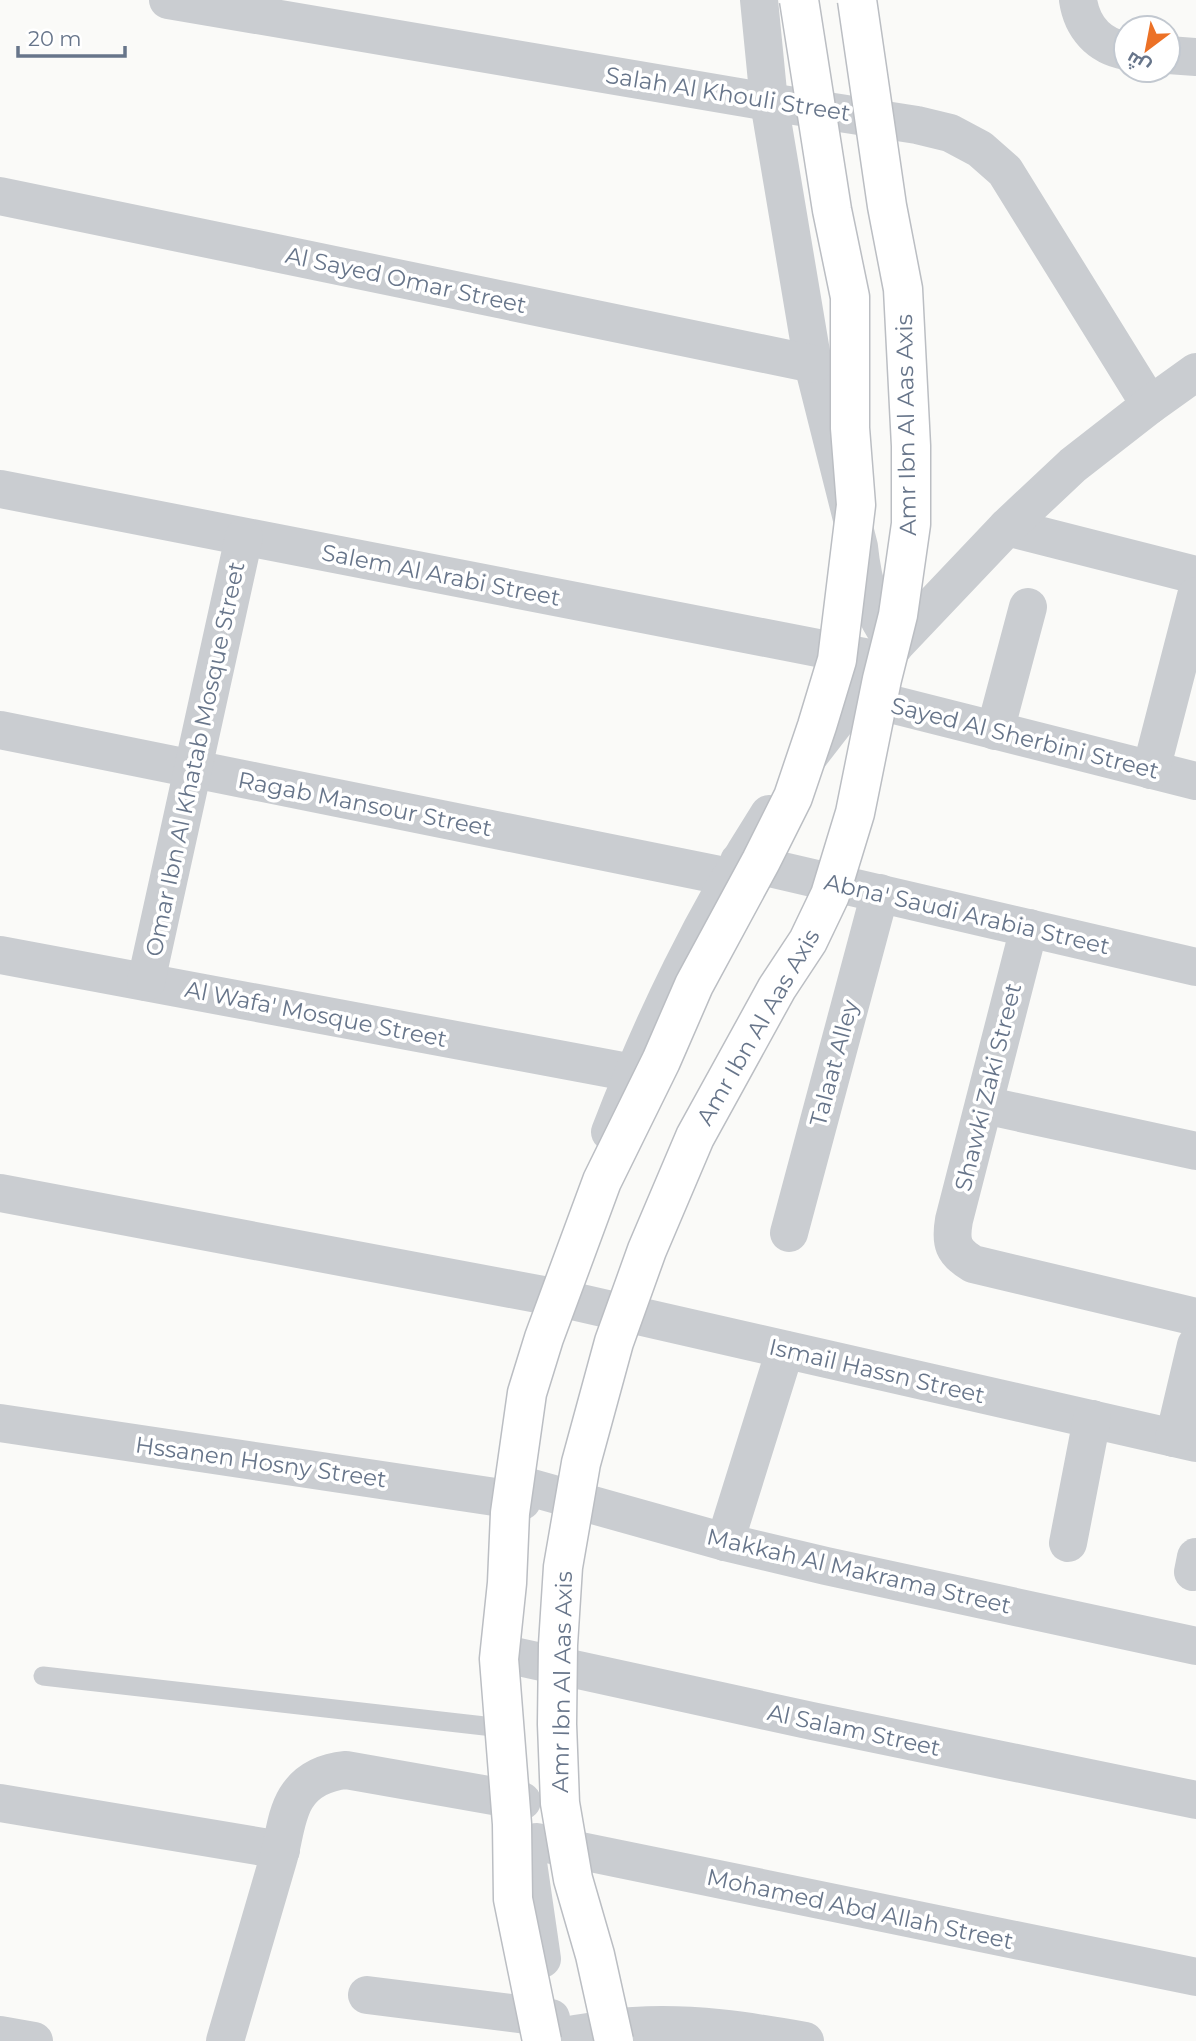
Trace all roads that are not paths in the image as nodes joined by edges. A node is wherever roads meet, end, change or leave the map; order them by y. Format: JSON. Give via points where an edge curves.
{"nodes":[{"id":1,"x":167,"y":0,"type":"edge"},
{"id":2,"x":759,"y":0,"type":"edge"},
{"id":3,"x":799,"y":0,"type":"edge"},
{"id":4,"x":857,"y":0,"type":"edge"},
{"id":5,"x":1078,"y":0,"type":"edge"},
{"id":6,"x":1112,"y":47,"type":"edge"},
{"id":7,"x":769,"y":102,"type":"junction"},
{"id":8,"x":0,"y":196,"type":"edge"},
{"id":9,"x":813,"y":364,"type":"junction"},
{"id":10,"x":1196,"y":372,"type":"edge"},
{"id":11,"x":1150,"y":405,"type":"junction"},
{"id":12,"x":0,"y":489,"type":"edge"},
{"id":13,"x":1007,"y":527,"type":"junction"},
{"id":14,"x":244,"y":537,"type":"junction"},
{"id":15,"x":1196,"y":575,"type":"edge"},
{"id":16,"x":1196,"y":596,"type":"edge"},
{"id":17,"x":1028,"y":607,"type":"dead end"},
{"id":18,"x":888,"y":653,"type":"junction"},
{"id":19,"x":855,"y":695,"type":"junction"},
{"id":20,"x":0,"y":730,"type":"edge"},
{"id":21,"x":995,"y":731,"type":"junction"},
{"id":22,"x":805,"y":761,"type":"junction"},
{"id":23,"x":193,"y":769,"type":"junction"},
{"id":24,"x":1151,"y":770,"type":"junction"},
{"id":25,"x":1196,"y":781,"type":"edge"},
{"id":26,"x":734,"y":869,"type":"junction"},
{"id":27,"x":880,"y":893,"type":"junction"},
{"id":28,"x":1029,"y":928,"type":"junction"},
{"id":29,"x":0,"y":955,"type":"edge"},
{"id":30,"x":1196,"y":967,"type":"edge"},
{"id":31,"x":146,"y":982,"type":"junction"},
{"id":32,"x":633,"y":1073,"type":"junction"},
{"id":33,"x":984,"y":1105,"type":"junction"},
{"id":34,"x":1196,"y":1151,"type":"edge"},
{"id":35,"x":0,"y":1193,"type":"edge"},
{"id":36,"x":789,"y":1233,"type":"dead end"},
{"id":37,"x":559,"y":1298,"type":"junction"},
{"id":38,"x":1196,"y":1317,"type":"edge"},
{"id":39,"x":1196,"y":1345,"type":"edge"},
{"id":40,"x":785,"y":1350,"type":"junction"},
{"id":41,"x":1092,"y":1419,"type":"junction"},
{"id":42,"x":0,"y":1423,"type":"edge"},
{"id":43,"x":1185,"y":1440,"type":"edge"},
{"id":44,"x":523,"y":1494,"type":"junction"},
{"id":45,"x":725,"y":1542,"type":"junction"},
{"id":46,"x":1068,"y":1542,"type":"dead end"},
{"id":47,"x":1196,"y":1646,"type":"edge"},
{"id":48,"x":514,"y":1656,"type":"junction"},
{"id":49,"x":43,"y":1676,"type":"dead end"},
{"id":50,"x":516,"y":1730,"type":"junction"},
{"id":51,"x":1196,"y":1800,"type":"edge"},
{"id":52,"x":522,"y":1801,"type":"junction"},
{"id":53,"x":0,"y":1804,"type":"edge"},
{"id":54,"x":524,"y":1840,"type":"junction"},
{"id":55,"x":281,"y":1850,"type":"junction"},
{"id":56,"x":1196,"y":1977,"type":"edge"},
{"id":57,"x":367,"y":1995,"type":"dead end"},
{"id":58,"x":551,"y":2034,"type":"edge"},
{"id":59,"x":0,"y":2035,"type":"edge"},
{"id":60,"x":34,"y":2041,"type":"edge"},
{"id":61,"x":225,"y":2041,"type":"edge"},
{"id":62,"x":614,"y":2041,"type":"edge"},
{"id":63,"x":804,"y":2041,"type":"edge"}],
"edges":[{"from":1,"to":7,"type":"street","name":"Salah Al Khouli Street"},
{"from":2,"to":7,"type":"street"},
{"from":3,"to":22,"type":"main road","bridge":true,"via":[[850,297],[850,428],[856,505],[837,660]]},
{"from":4,"to":62,"type":"main road","name":"Amr Ibn Al Aas Axis","bridge":true,"via":[[903,289],[911,524],[898,615],[855,813],[830,895],[695,1137],[614,1342],[581,1463],[563,1567],[557,1724],[560,1803],[573,1880]]},
{"from":5,"to":6,"type":"street","via":[[1085,24]]},
{"from":7,"to":9,"type":"street"},
{"from":7,"to":11,"type":"street","name":"Salah Al Khouli Street","via":[[917,125],[950,133],[980,149],[1005,171]]},
{"from":8,"to":9,"type":"street","name":"Al Sayed Omar Street"},
{"from":9,"to":18,"type":"street","via":[[859,547],[861,573]]},
{"from":10,"to":11,"type":"street"},
{"from":11,"to":13,"type":"street","via":[[1073,466]]},
{"from":12,"to":14,"type":"street","name":"Salem Al Arabi Street"},
{"from":13,"to":15,"type":"street"},
{"from":13,"to":18,"type":"street"},
{"from":14,"to":18,"type":"street","name":"Salem Al Arabi Street"},
{"from":14,"to":23,"type":"street","name":"Omar Ibn Al Khatab Mosque Street"},
{"from":16,"to":24,"type":"street"},
{"from":17,"to":21,"type":"street"},
{"from":18,"to":19,"type":"street"},
{"from":19,"to":21,"type":"street","name":"Sayed Al Sherbini Street"},
{"from":19,"to":22,"type":"street"},
{"from":20,"to":23,"type":"street","name":"Ragab Mansour Street"},
{"from":21,"to":24,"type":"street","name":"Sayed Al Sherbini Street"},
{"from":22,"to":26,"type":"street"},
{"from":22,"to":58,"type":"main road","bridge":true,"via":[[793,797],[694,985],[602,1181],[527,1393],[510,1513],[499,1659],[513,1899]]},
{"from":23,"to":26,"type":"street","name":"Ragab Mansour Street"},
{"from":23,"to":31,"type":"street","name":"Omar Ibn Al Khatab Mosque Street"},
{"from":24,"to":25,"type":"street","name":"Sayed Al Sherbini Street"},
{"from":26,"to":27,"type":"street","name":"Abna' Saudi Arabia Street"},
{"from":26,"to":32,"type":"street","via":[[662,1006]]},
{"from":27,"to":28,"type":"street","name":"Abna' Saudi Arabia Street"},
{"from":27,"to":36,"type":"street","name":"Talaat Alley"},
{"from":28,"to":30,"type":"street","name":"Abna' Saudi Arabia Street"},
{"from":28,"to":33,"type":"street","name":"Shawki Zaki Street"},
{"from":29,"to":31,"type":"street","name":"Al Wafa' Mosque Street"},
{"from":31,"to":32,"type":"street","name":"Al Wafa' Mosque Street"},
{"from":32,"to":37,"type":"street","via":[[604,1149]]},
{"from":33,"to":34,"type":"street"},
{"from":33,"to":38,"type":"street","name":"Shawki Zaki Street","via":[[951,1233],[962,1257],[973,1264]]},
{"from":35,"to":37,"type":"street","name":"Ismail Hassn Street"},
{"from":37,"to":40,"type":"street","name":"Ismail Hassn Street"},
{"from":37,"to":44,"type":"street"},
{"from":39,"to":43,"type":"street"},
{"from":40,"to":41,"type":"street","name":"Ismail Hassn Street"},
{"from":40,"to":45,"type":"street"},
{"from":41,"to":43,"type":"street","name":"Ismail Hassn Street"},
{"from":41,"to":46,"type":"street"},
{"from":42,"to":44,"type":"street","name":"Hssanen Hosny Street"},
{"from":44,"to":45,"type":"street","name":"Makkah Al Makrama Street"},
{"from":44,"to":48,"type":"street"},
{"from":45,"to":47,"type":"street","name":"Makkah Al Makrama Street"},
{"from":48,"to":50,"type":"street"},
{"from":48,"to":51,"type":"street","name":"Al Salam Street"},
{"from":49,"to":50,"type":"lane"},
{"from":50,"to":52,"type":"street"},
{"from":52,"to":54,"type":"street"},
{"from":52,"to":55,"type":"street","via":[[346,1770],[331,1772],[296,1797]]},
{"from":53,"to":55,"type":"street"},
{"from":54,"to":56,"type":"street","name":"Mohamed Abd Allah Street"},
{"from":54,"to":58,"type":"street"},
{"from":55,"to":61,"type":"street"},
{"from":57,"to":58,"type":"street"},
{"from":58,"to":63,"type":"street","via":[[697,2026]]},
{"from":59,"to":60,"type":"street"}]}
